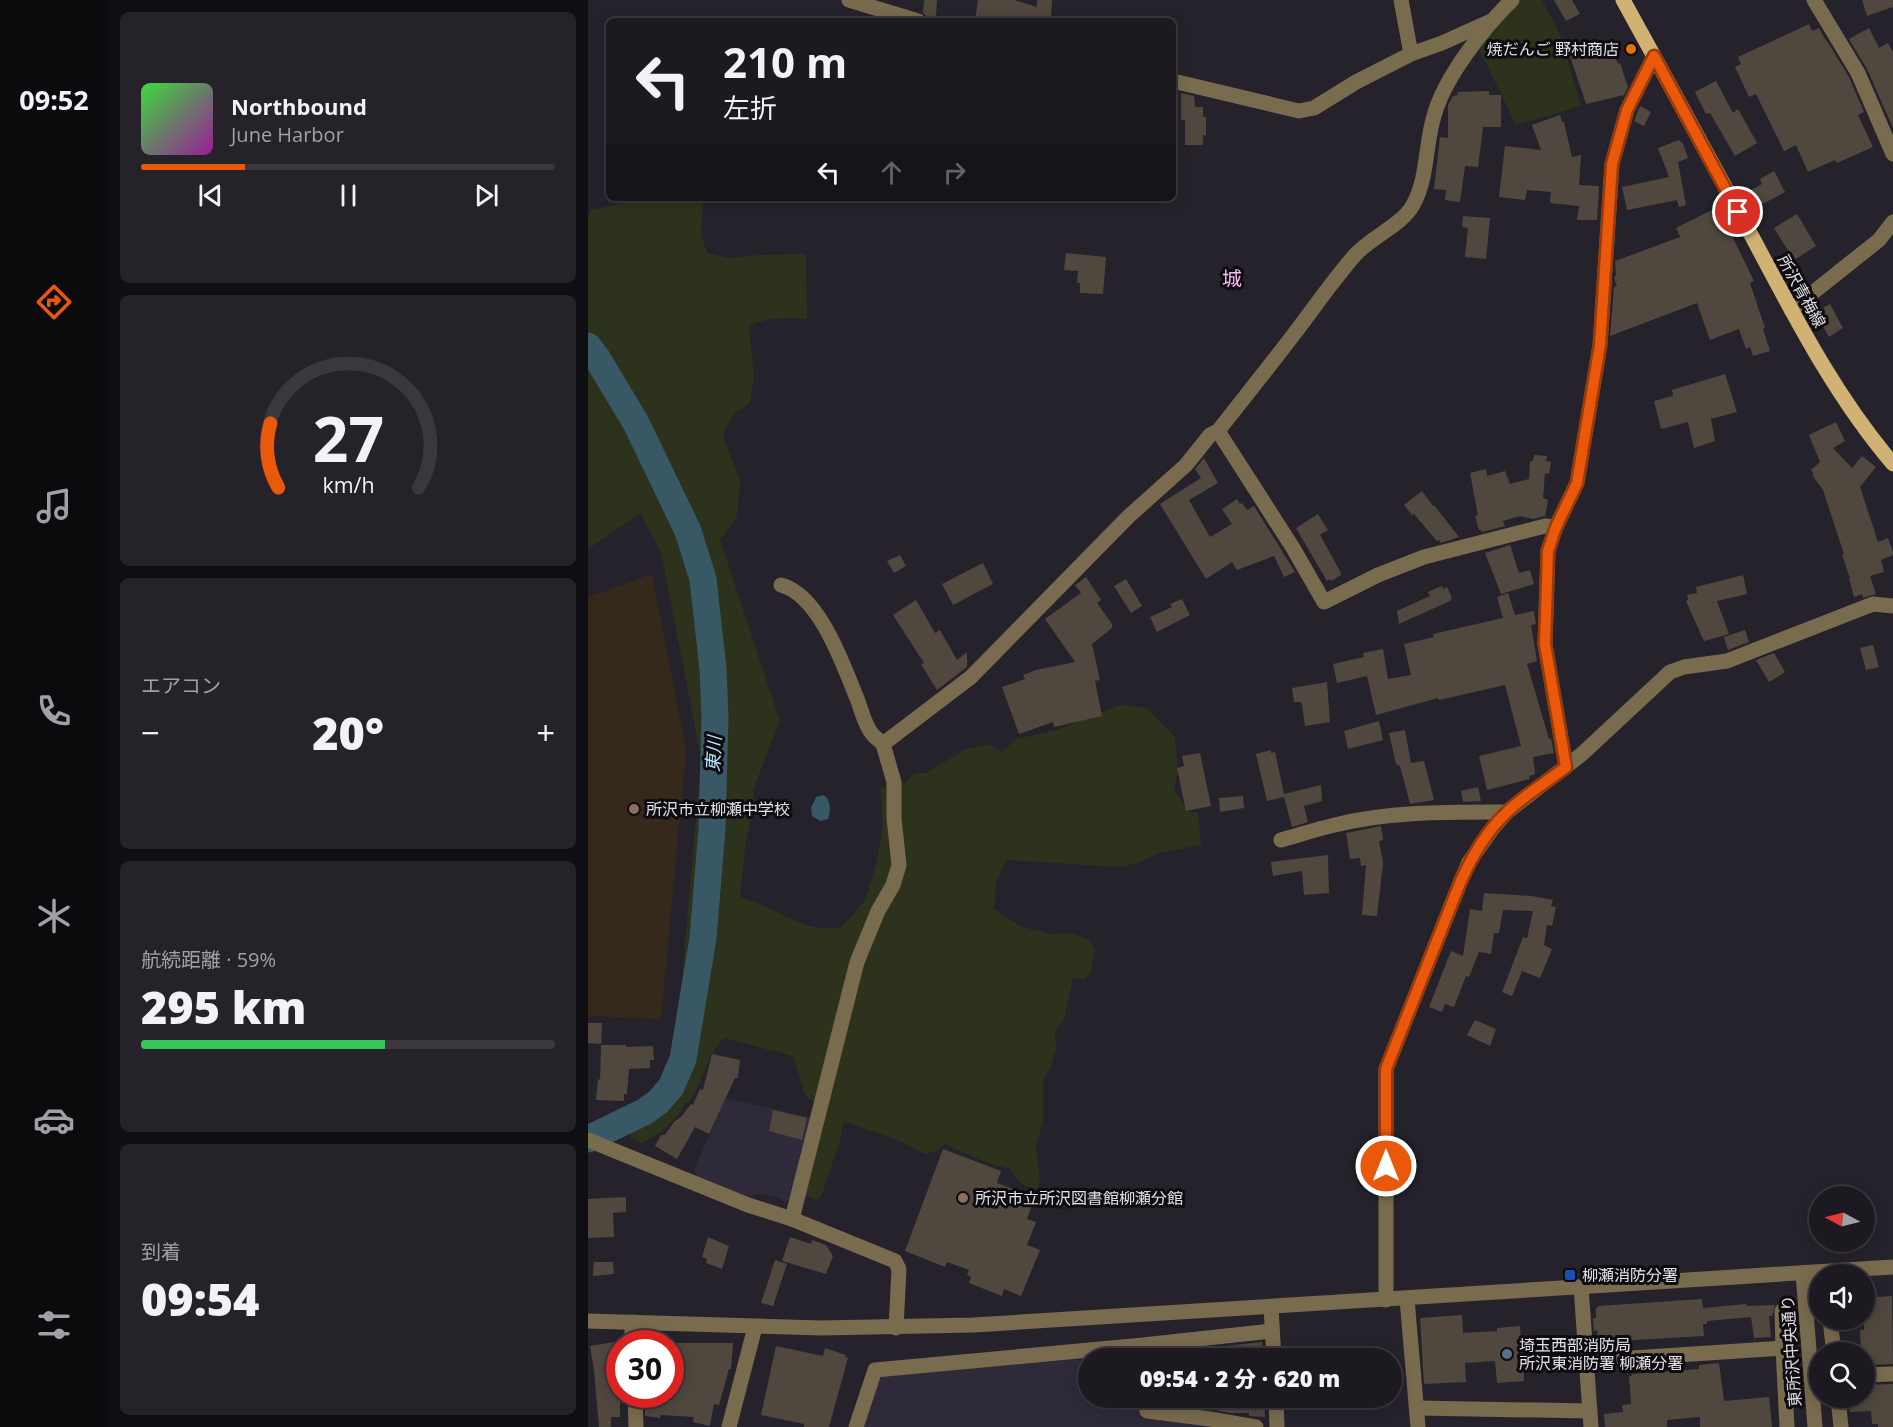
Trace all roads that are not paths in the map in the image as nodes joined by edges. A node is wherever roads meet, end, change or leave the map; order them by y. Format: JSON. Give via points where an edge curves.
{"nodes":[{"id":1,"x":849,"y":0,"type":"edge"},
{"id":2,"x":1401,"y":0,"type":"edge"},
{"id":3,"x":1512,"y":0,"type":"edge"},
{"id":4,"x":1623,"y":0,"type":"edge"},
{"id":5,"x":1814,"y":0,"type":"edge"},
{"id":6,"x":908,"y":18,"type":"edge"},
{"id":7,"x":1491,"y":21,"type":"junction"},
{"id":8,"x":1411,"y":54,"type":"junction"},
{"id":9,"x":1654,"y":56,"type":"junction"},
{"id":10,"x":1176,"y":82,"type":"edge"},
{"id":11,"x":1893,"y":154,"type":"edge"},
{"id":12,"x":1893,"y":222,"type":"edge"},
{"id":13,"x":1791,"y":310,"type":"junction"},
{"id":14,"x":1218,"y":431,"type":"junction"},
{"id":15,"x":1893,"y":464,"type":"edge"},
{"id":16,"x":1556,"y":527,"type":"junction"},
{"id":17,"x":781,"y":585,"type":"dead end"},
{"id":18,"x":1893,"y":606,"type":"edge"},
{"id":19,"x":884,"y":744,"type":"junction"},
{"id":20,"x":1566,"y":767,"type":"junction"},
{"id":21,"x":1507,"y":812,"type":"junction"},
{"id":22,"x":1281,"y":840,"type":"dead end"},
{"id":23,"x":588,"y":1140,"type":"edge"},
{"id":24,"x":792,"y":1219,"type":"junction"},
{"id":25,"x":1893,"y":1267,"type":"edge"},
{"id":26,"x":1803,"y":1273,"type":"junction"},
{"id":27,"x":1581,"y":1287,"type":"junction"},
{"id":28,"x":1407,"y":1299,"type":"junction"},
{"id":29,"x":1386,"y":1300,"type":"junction"},
{"id":30,"x":1271,"y":1308,"type":"junction"},
{"id":31,"x":1782,"y":1311,"type":"dead end"},
{"id":32,"x":588,"y":1321,"type":"edge"},
{"id":33,"x":632,"y":1322,"type":"junction"},
{"id":34,"x":755,"y":1327,"type":"junction"},
{"id":35,"x":896,"y":1328,"type":"junction"},
{"id":36,"x":632,"y":1330,"type":"edge"},
{"id":37,"x":1272,"y":1331,"type":"junction"},
{"id":38,"x":1168,"y":1348,"type":"edge"},
{"id":39,"x":1273,"y":1348,"type":"edge"},
{"id":40,"x":1783,"y":1348,"type":"junction"},
{"id":41,"x":1078,"y":1356,"type":"edge"},
{"id":42,"x":1587,"y":1361,"type":"junction"},
{"id":43,"x":1893,"y":1374,"type":"edge"},
{"id":44,"x":1875,"y":1375,"type":"edge"},
{"id":45,"x":635,"y":1408,"type":"edge"},
{"id":46,"x":1147,"y":1408,"type":"edge"},
{"id":47,"x":1276,"y":1408,"type":"edge"},
{"id":48,"x":1417,"y":1408,"type":"junction"},
{"id":49,"x":1839,"y":1408,"type":"edge"},
{"id":50,"x":1590,"y":1419,"type":"edge"},
{"id":51,"x":636,"y":1427,"type":"edge"},
{"id":52,"x":729,"y":1427,"type":"edge"},
{"id":53,"x":856,"y":1427,"type":"edge"},
{"id":54,"x":1256,"y":1427,"type":"edge"},
{"id":55,"x":1277,"y":1427,"type":"edge"},
{"id":56,"x":1418,"y":1427,"type":"edge"},
{"id":57,"x":1787,"y":1427,"type":"edge"},
{"id":58,"x":1815,"y":1427,"type":"edge"},
{"id":59,"x":1841,"y":1427,"type":"edge"}],
"edges":[{"from":1,"to":6,"type":"street"},
{"from":2,"to":8,"type":"street"},
{"from":3,"to":7,"type":"street"},
{"from":4,"to":9,"type":"main road","name":"所沢青梅線"},
{"from":5,"to":11,"type":"street","via":[[1858,73]]},
{"from":7,"to":8,"type":"street"},
{"from":7,"to":14,"type":"street","via":[[1461,63],[1434,115],[1420,192],[1412,207],[1364,245],[1340,272]]},
{"from":8,"to":10,"type":"street","via":[[1314,108],[1299,111]]},
{"from":9,"to":13,"type":"main road","name":"所沢青梅線"},
{"from":9,"to":16,"type":"street","via":[[1627,110],[1612,164],[1600,345],[1577,483]]},
{"from":12,"to":13,"type":"street","via":[[1872,247]]},
{"from":13,"to":15,"type":"main road","name":"所沢青梅線","via":[[1849,408]]},
{"from":14,"to":16,"type":"street","via":[[1324,602],[1424,557],[1545,526]]},
{"from":14,"to":19,"type":"street","via":[[971,677]]},
{"from":16,"to":20,"type":"street","via":[[1548,551],[1545,644]]},
{"from":17,"to":19,"type":"street","via":[[804,597],[823,624],[869,728]]},
{"from":18,"to":20,"type":"street","via":[[1873,604],[1727,661],[1670,672]]},
{"from":19,"to":24,"type":"street","via":[[894,782],[899,865],[857,962]]},
{"from":20,"to":21,"type":"street"},
{"from":21,"to":22,"type":"street","via":[[1374,818]]},
{"from":21,"to":29,"type":"street","via":[[1469,862],[1386,1069]]},
{"from":23,"to":24,"type":"street"},
{"from":24,"to":35,"type":"street","via":[[895,1261]]},
{"from":25,"to":26,"type":"street"},
{"from":26,"to":27,"type":"street"},
{"from":26,"to":58,"type":"street","name":"東所沢中央通り"},
{"from":27,"to":28,"type":"street"},
{"from":27,"to":42,"type":"street"},
{"from":28,"to":29,"type":"street"},
{"from":28,"to":48,"type":"street"},
{"from":29,"to":30,"type":"street"},
{"from":30,"to":35,"type":"street"},
{"from":30,"to":37,"type":"street"},
{"from":31,"to":40,"type":"street"},
{"from":32,"to":33,"type":"street"},
{"from":33,"to":34,"type":"street"},
{"from":33,"to":36,"type":"street"},
{"from":34,"to":35,"type":"street"},
{"from":34,"to":52,"type":"street"},
{"from":37,"to":38,"type":"street"},
{"from":37,"to":39,"type":"street"},
{"from":40,"to":42,"type":"street"},
{"from":40,"to":57,"type":"street"},
{"from":41,"to":53,"type":"street","via":[[875,1370]]},
{"from":42,"to":50,"type":"street"},
{"from":43,"to":44,"type":"street"},
{"from":45,"to":51,"type":"street"},
{"from":46,"to":54,"type":"street","via":[[1147,1412]]},
{"from":47,"to":55,"type":"street"},
{"from":48,"to":50,"type":"street"},
{"from":48,"to":56,"type":"street"},
{"from":49,"to":59,"type":"street"}]}
